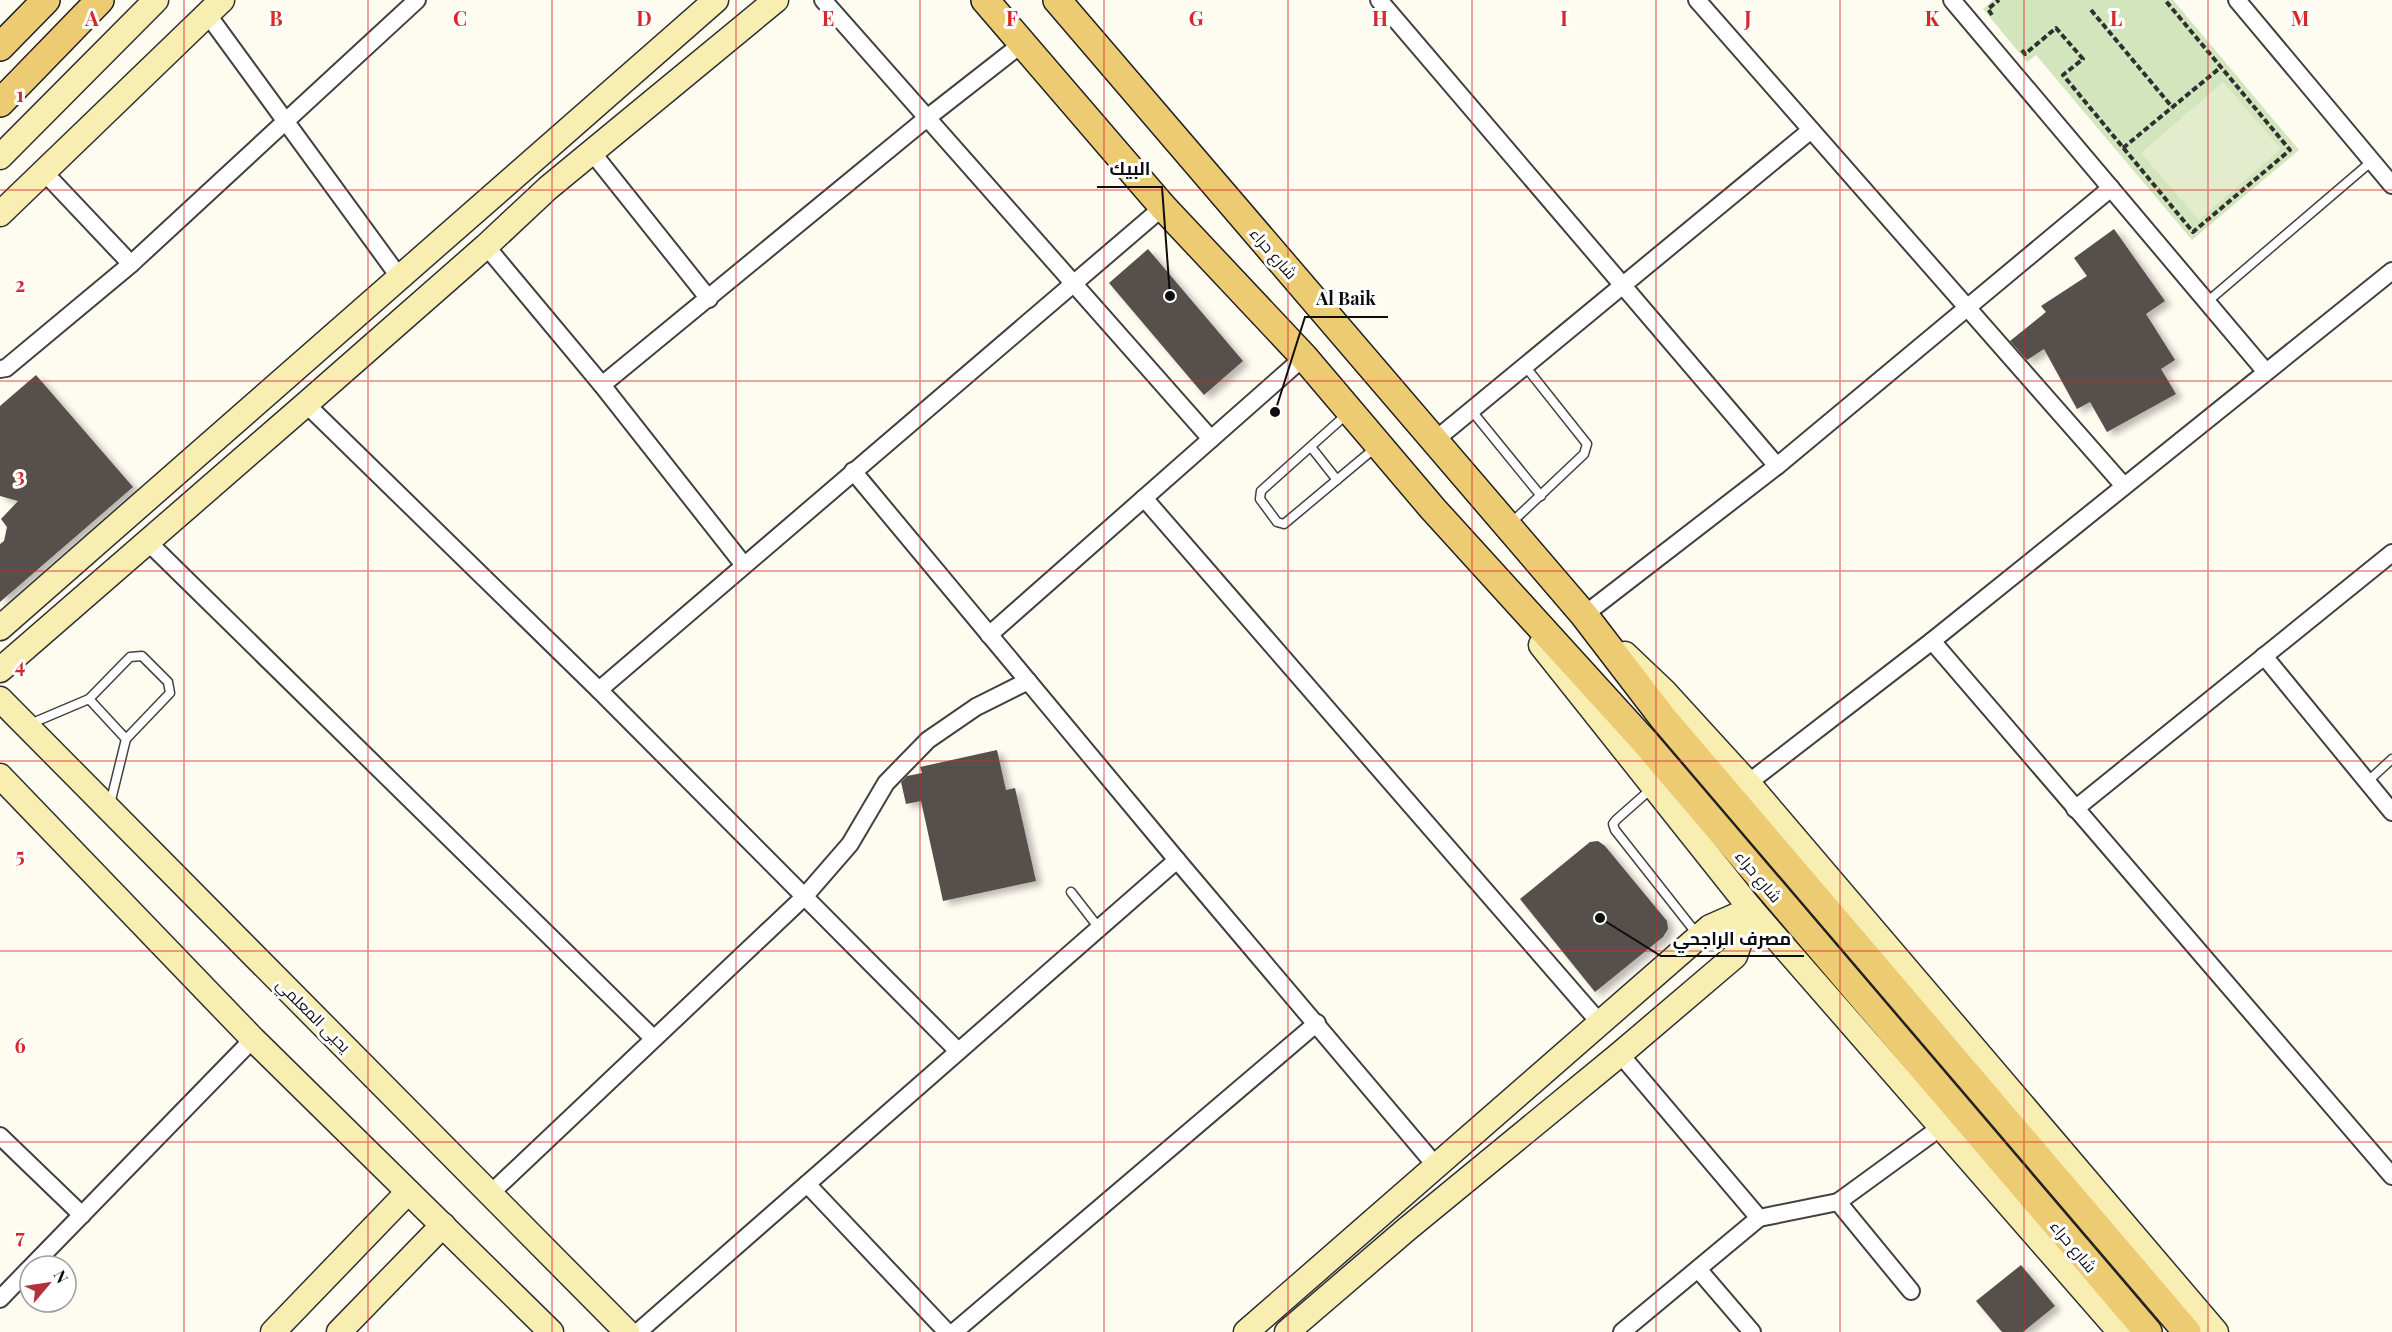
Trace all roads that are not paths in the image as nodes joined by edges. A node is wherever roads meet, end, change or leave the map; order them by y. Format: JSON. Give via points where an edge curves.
{"nodes":[{"id":1,"x":46,"y":0,"type":"edge"},
{"id":2,"x":100,"y":0,"type":"edge"},
{"id":3,"x":156,"y":0,"type":"edge"},
{"id":4,"x":417,"y":0,"type":"edge"},
{"id":5,"x":776,"y":0,"type":"edge"},
{"id":6,"x":823,"y":0,"type":"edge"},
{"id":7,"x":985,"y":0,"type":"edge"},
{"id":8,"x":1057,"y":0,"type":"edge"},
{"id":9,"x":1379,"y":0,"type":"edge"},
{"id":10,"x":1697,"y":0,"type":"edge"},
{"id":11,"x":1952,"y":0,"type":"edge"},
{"id":12,"x":2237,"y":0,"type":"edge"},
{"id":13,"x":711,"y":2,"type":"edge"},
{"id":14,"x":215,"y":7,"type":"edge"},
{"id":15,"x":1023,"y":44,"type":"junction"},
{"id":16,"x":0,"y":47,"type":"edge"},
{"id":17,"x":0,"y":103,"type":"edge"},
{"id":18,"x":927,"y":118,"type":"junction"},
{"id":19,"x":286,"y":121,"type":"junction"},
{"id":20,"x":1811,"y":130,"type":"junction"},
{"id":21,"x":591,"y":151,"type":"junction"},
{"id":22,"x":0,"y":157,"type":"edge"},
{"id":23,"x":2372,"y":161,"type":"junction"},
{"id":24,"x":525,"y":168,"type":"junction"},
{"id":25,"x":43,"y":171,"type":"junction"},
{"id":26,"x":2392,"y":185,"type":"edge"},
{"id":27,"x":548,"y":188,"type":"junction"},
{"id":28,"x":2111,"y":188,"type":"junction"},
{"id":29,"x":1163,"y":207,"type":"junction"},
{"id":30,"x":0,"y":214,"type":"edge"},
{"id":31,"x":486,"y":246,"type":"junction"},
{"id":32,"x":131,"y":264,"type":"junction"},
{"id":33,"x":2392,"y":271,"type":"edge"},
{"id":34,"x":400,"y":278,"type":"junction"},
{"id":35,"x":1075,"y":283,"type":"junction"},
{"id":36,"x":1623,"y":285,"type":"junction"},
{"id":37,"x":709,"y":299,"type":"junction"},
{"id":38,"x":2207,"y":302,"type":"junction"},
{"id":39,"x":1967,"y":308,"type":"junction"},
{"id":40,"x":1304,"y":357,"type":"junction"},
{"id":41,"x":1525,"y":366,"type":"junction"},
{"id":42,"x":0,"y":369,"type":"edge"},
{"id":43,"x":2266,"y":372,"type":"junction"},
{"id":44,"x":602,"y":385,"type":"junction"},
{"id":45,"x":306,"y":404,"type":"junction"},
{"id":46,"x":1471,"y":410,"type":"junction"},
{"id":47,"x":1350,"y":412,"type":"junction"},
{"id":48,"x":1211,"y":439,"type":"junction"},
{"id":49,"x":1434,"y":441,"type":"junction"},
{"id":50,"x":1378,"y":445,"type":"junction"},
{"id":51,"x":1311,"y":447,"type":"junction"},
{"id":52,"x":1777,"y":466,"type":"junction"},
{"id":53,"x":853,"y":471,"type":"junction"},
{"id":54,"x":1336,"y":480,"type":"junction"},
{"id":55,"x":2124,"y":486,"type":"junction"},
{"id":56,"x":1540,"y":496,"type":"junction"},
{"id":57,"x":1144,"y":498,"type":"junction"},
{"id":58,"x":1433,"y":509,"type":"junction"},
{"id":59,"x":1508,"y":526,"type":"junction"},
{"id":60,"x":148,"y":542,"type":"junction"},
{"id":61,"x":2392,"y":553,"type":"edge"},
{"id":62,"x":743,"y":564,"type":"junction"},
{"id":63,"x":1584,"y":615,"type":"junction"},
{"id":64,"x":0,"y":628,"type":"edge"},
{"id":65,"x":989,"y":635,"type":"junction"},
{"id":66,"x":1932,"y":641,"type":"junction"},
{"id":67,"x":2264,"y":656,"type":"junction"},
{"id":68,"x":0,"y":670,"type":"edge"},
{"id":69,"x":1028,"y":681,"type":"junction"},
{"id":70,"x":599,"y":690,"type":"junction"},
{"id":71,"x":0,"y":699,"type":"edge"},
{"id":72,"x":89,"y":699,"type":"junction"},
{"id":73,"x":26,"y":725,"type":"junction"},
{"id":74,"x":126,"y":739,"type":"junction"},
{"id":75,"x":2392,"y":759,"type":"edge"},
{"id":76,"x":0,"y":777,"type":"edge"},
{"id":77,"x":2367,"y":782,"type":"junction"},
{"id":78,"x":1748,"y":783,"type":"junction"},
{"id":79,"x":1654,"y":786,"type":"junction"},
{"id":80,"x":109,"y":808,"type":"junction"},
{"id":81,"x":2075,"y":809,"type":"junction"},
{"id":82,"x":2392,"y":812,"type":"edge"},
{"id":83,"x":1177,"y":860,"type":"junction"},
{"id":84,"x":1071,"y":892,"type":"dead end"},
{"id":85,"x":804,"y":897,"type":"junction"},
{"id":86,"x":1751,"y":909,"type":"junction"},
{"id":87,"x":1099,"y":928,"type":"junction"},
{"id":88,"x":1699,"y":936,"type":"junction"},
{"id":89,"x":1317,"y":1023,"type":"junction"},
{"id":90,"x":1600,"y":1023,"type":"junction"},
{"id":91,"x":653,"y":1038,"type":"junction"},
{"id":92,"x":253,"y":1039,"type":"junction"},
{"id":93,"x":958,"y":1051,"type":"junction"},
{"id":94,"x":1620,"y":1054,"type":"junction"},
{"id":95,"x":1941,"y":1127,"type":"junction"},
{"id":96,"x":0,"y":1136,"type":"edge"},
{"id":97,"x":1436,"y":1166,"type":"junction"},
{"id":98,"x":2392,"y":1176,"type":"edge"},
{"id":99,"x":807,"y":1184,"type":"junction"},
{"id":100,"x":408,"y":1192,"type":"junction"},
{"id":101,"x":489,"y":1194,"type":"junction"},
{"id":102,"x":1838,"y":1202,"type":"junction"},
{"id":103,"x":1390,"y":1206,"type":"junction"},
{"id":104,"x":82,"y":1215,"type":"junction"},
{"id":105,"x":1759,"y":1218,"type":"junction"},
{"id":106,"x":443,"y":1226,"type":"junction"},
{"id":107,"x":1407,"y":1229,"type":"junction"},
{"id":108,"x":44,"y":1254,"type":"edge"},
{"id":109,"x":1698,"y":1269,"type":"junction"},
{"id":110,"x":18,"y":1280,"type":"edge"},
{"id":111,"x":1911,"y":1292,"type":"dead end"},
{"id":112,"x":0,"y":1299,"type":"edge"},
{"id":113,"x":1301,"y":1328,"type":"edge"},
{"id":114,"x":273,"y":1332,"type":"edge"},
{"id":115,"x":339,"y":1332,"type":"edge"},
{"id":116,"x":551,"y":1332,"type":"edge"},
{"id":117,"x":627,"y":1332,"type":"edge"},
{"id":118,"x":638,"y":1332,"type":"edge"},
{"id":119,"x":947,"y":1332,"type":"edge"},
{"id":120,"x":954,"y":1332,"type":"edge"},
{"id":121,"x":1246,"y":1332,"type":"edge"},
{"id":122,"x":1622,"y":1332,"type":"edge"},
{"id":123,"x":1752,"y":1332,"type":"edge"},
{"id":124,"x":2120,"y":1332,"type":"edge"},
{"id":125,"x":2148,"y":1332,"type":"edge"},
{"id":126,"x":2187,"y":1332,"type":"edge"},
{"id":127,"x":2216,"y":1332,"type":"edge"}],
"edges":[{"from":1,"to":16,"type":"main road"},
{"from":2,"to":17,"type":"main road"},
{"from":3,"to":22,"type":"street"},
{"from":4,"to":19,"type":"street"},
{"from":5,"to":21,"type":"street"},
{"from":6,"to":18,"type":"street"},
{"from":7,"to":15,"type":"main road","name":"شارع حراء"},
{"from":8,"to":49,"type":"main road","name":"شارع حراء"},
{"from":9,"to":36,"type":"street"},
{"from":10,"to":20,"type":"street"},
{"from":11,"to":28,"type":"street"},
{"from":12,"to":23,"type":"street"},
{"from":13,"to":24,"type":"street"},
{"from":14,"to":19,"type":"street"},
{"from":14,"to":25,"type":"street"},
{"from":15,"to":18,"type":"street"},
{"from":15,"to":29,"type":"main road","name":"شارع حراء"},
{"from":18,"to":35,"type":"street"},
{"from":18,"to":37,"type":"street"},
{"from":19,"to":32,"type":"street"},
{"from":19,"to":34,"type":"street"},
{"from":20,"to":36,"type":"street"},
{"from":20,"to":39,"type":"street"},
{"from":21,"to":27,"type":"street"},
{"from":21,"to":37,"type":"street"},
{"from":23,"to":26,"type":"street"},
{"from":23,"to":38,"type":"lane"},
{"from":24,"to":27,"type":"street"},
{"from":24,"to":34,"type":"street"},
{"from":25,"to":30,"type":"street"},
{"from":25,"to":32,"type":"street"},
{"from":27,"to":31,"type":"street"},
{"from":28,"to":38,"type":"street"},
{"from":28,"to":39,"type":"street"},
{"from":29,"to":35,"type":"street"},
{"from":29,"to":40,"type":"main road","name":"شارع حراء"},
{"from":31,"to":44,"type":"street"},
{"from":31,"to":45,"type":"street"},
{"from":32,"to":42,"type":"street"},
{"from":33,"to":43,"type":"street"},
{"from":34,"to":64,"type":"street"},
{"from":35,"to":48,"type":"street"},
{"from":35,"to":53,"type":"street"},
{"from":36,"to":41,"type":"street"},
{"from":36,"to":52,"type":"street"},
{"from":37,"to":44,"type":"street"},
{"from":38,"to":43,"type":"street"},
{"from":39,"to":52,"type":"street"},
{"from":39,"to":55,"type":"street"},
{"from":40,"to":47,"type":"main road","name":"شارع حراء"},
{"from":40,"to":48,"type":"street"},
{"from":41,"to":46,"type":"street"},
{"from":41,"to":56,"type":"lane","via":[[1587,444],[1584,454]]},
{"from":43,"to":55,"type":"street"},
{"from":44,"to":62,"type":"street"},
{"from":45,"to":60,"type":"street"},
{"from":45,"to":70,"type":"street"},
{"from":46,"to":49,"type":"street"},
{"from":46,"to":56,"type":"lane"},
{"from":47,"to":50,"type":"main road","name":"شارع حراء"},
{"from":47,"to":51,"type":"lane"},
{"from":48,"to":57,"type":"street"},
{"from":49,"to":59,"type":"main road","name":"شارع حراء"},
{"from":50,"to":54,"type":"lane"},
{"from":50,"to":58,"type":"main road","name":"شارع حراء"},
{"from":51,"to":54,"type":"lane"},
{"from":51,"to":54,"type":"lane","via":[[1261,491],[1260,499],[1277,522],[1284,524]]},
{"from":52,"to":63,"type":"street"},
{"from":53,"to":62,"type":"street"},
{"from":53,"to":65,"type":"street"},
{"from":55,"to":66,"type":"street"},
{"from":56,"to":59,"type":"lane"},
{"from":57,"to":65,"type":"street"},
{"from":57,"to":90,"type":"street"},
{"from":58,"to":79,"type":"street","name":"شارع حراء"},
{"from":58,"to":125,"type":"main road","name":"شارع حراء","via":[[1644,741]]},
{"from":59,"to":63,"type":"main road","name":"شارع حراء"},
{"from":60,"to":68,"type":"street"},
{"from":60,"to":91,"type":"street"},
{"from":61,"to":67,"type":"street"},
{"from":62,"to":70,"type":"street"},
{"from":63,"to":78,"type":"street","name":"شارع حراء","via":[[1665,692]]},
{"from":63,"to":126,"type":"main road","name":"شارع حراء","via":[[1663,718]]},
{"from":65,"to":69,"type":"street"},
{"from":66,"to":78,"type":"street"},
{"from":66,"to":81,"type":"street"},
{"from":67,"to":77,"type":"street"},
{"from":67,"to":81,"type":"street"},
{"from":69,"to":83,"type":"street"},
{"from":69,"to":85,"type":"street","via":[[976,707],[928,740],[886,783],[850,844]]},
{"from":70,"to":85,"type":"street"},
{"from":71,"to":73,"type":"street","name":"يحيى المعلمي"},
{"from":72,"to":73,"type":"lane"},
{"from":72,"to":74,"type":"lane"},
{"from":72,"to":74,"type":"lane","via":[[130,657],[142,656],[168,682],[170,693]]},
{"from":73,"to":80,"type":"street","name":"يحيى المعلمي"},
{"from":74,"to":80,"type":"lane"},
{"from":75,"to":77,"type":"lane"},
{"from":76,"to":92,"type":"street"},
{"from":77,"to":82,"type":"street"},
{"from":78,"to":127,"type":"street","name":"شارع حراء"},
{"from":79,"to":86,"type":"street","name":"شارع حراء"},
{"from":79,"to":88,"type":"lane","via":[[1613,824]]},
{"from":80,"to":101,"type":"street","name":"يحيى المعلمي"},
{"from":81,"to":98,"type":"street"},
{"from":83,"to":87,"type":"street"},
{"from":83,"to":89,"type":"street"},
{"from":84,"to":87,"type":"lane"},
{"from":85,"to":91,"type":"street"},
{"from":85,"to":93,"type":"street"},
{"from":86,"to":88,"type":"street"},
{"from":86,"to":94,"type":"street","via":[[1734,956]]},
{"from":86,"to":95,"type":"street","name":"شارع حراء"},
{"from":87,"to":93,"type":"street"},
{"from":88,"to":90,"type":"street"},
{"from":89,"to":97,"type":"street"},
{"from":89,"to":120,"type":"street"},
{"from":90,"to":97,"type":"street"},
{"from":91,"to":101,"type":"street"},
{"from":92,"to":100,"type":"street"},
{"from":92,"to":104,"type":"street"},
{"from":93,"to":99,"type":"street"},
{"from":94,"to":105,"type":"street"},
{"from":94,"to":107,"type":"street"},
{"from":95,"to":102,"type":"street"},
{"from":95,"to":124,"type":"street","name":"شارع حراء"},
{"from":96,"to":104,"type":"street"},
{"from":97,"to":103,"type":"street"},
{"from":99,"to":118,"type":"street"},
{"from":99,"to":119,"type":"street"},
{"from":100,"to":106,"type":"street"},
{"from":100,"to":114,"type":"street"},
{"from":101,"to":117,"type":"street","name":"يحيى المعلمي"},
{"from":102,"to":105,"type":"street"},
{"from":102,"to":111,"type":"street"},
{"from":103,"to":107,"type":"street"},
{"from":103,"to":121,"type":"street"},
{"from":104,"to":108,"type":"street"},
{"from":105,"to":109,"type":"street"},
{"from":106,"to":115,"type":"street"},
{"from":106,"to":116,"type":"street"},
{"from":107,"to":113,"type":"street"},
{"from":109,"to":122,"type":"street"},
{"from":109,"to":123,"type":"street"},
{"from":110,"to":112,"type":"street"}]}
